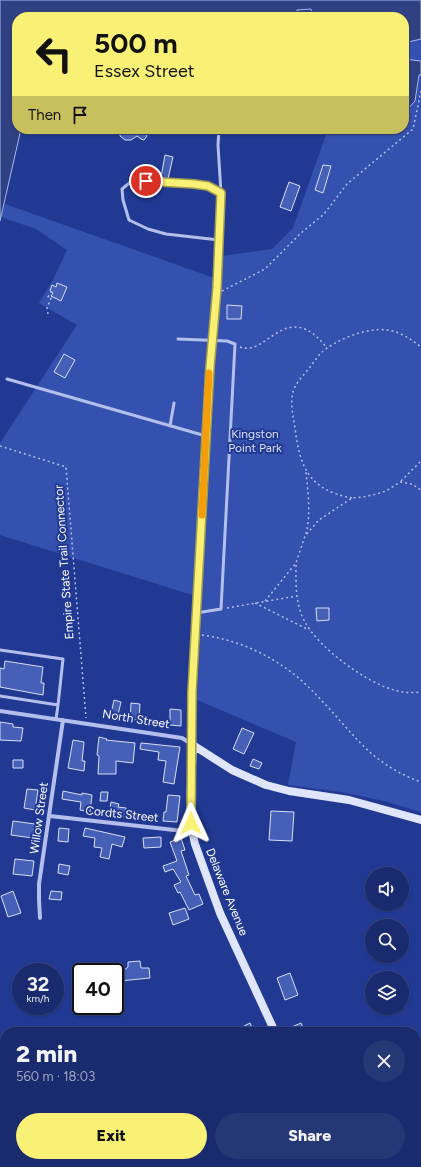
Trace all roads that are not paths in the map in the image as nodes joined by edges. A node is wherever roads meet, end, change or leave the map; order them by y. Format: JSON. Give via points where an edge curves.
{"nodes":[{"id":1,"x":219,"y":134,"type":"edge"},
{"id":2,"x":221,"y":193,"type":"junction"},
{"id":3,"x":219,"y":240,"type":"junction"},
{"id":4,"x":219,"y":253,"type":"joint"},
{"id":5,"x":178,"y":339,"type":"dead end"},
{"id":6,"x":212,"y":341,"type":"junction"},
{"id":7,"x":7,"y":379,"type":"dead end"},
{"id":8,"x":174,"y":403,"type":"dead end"},
{"id":9,"x":170,"y":426,"type":"junction"},
{"id":10,"x":206,"y":436,"type":"junction"},
{"id":11,"x":196,"y":613,"type":"junction"},
{"id":12,"x":0,"y":650,"type":"edge"},
{"id":13,"x":0,"y":696,"type":"edge"},
{"id":14,"x":58,"y":705,"type":"junction"},
{"id":15,"x":0,"y":711,"type":"edge"},
{"id":16,"x":56,"y":719,"type":"junction"},
{"id":17,"x":63,"y":720,"type":"junction"},
{"id":18,"x":193,"y":745,"type":"junction"},
{"id":19,"x":50,"y":816,"type":"junction"},
{"id":20,"x":421,"y":820,"type":"edge"},
{"id":21,"x":192,"y":832,"type":"junction"},
{"id":22,"x":40,"y":918,"type":"dead end"},
{"id":23,"x":273,"y":1027,"type":"edge"}],
"edges":[{"from":1,"to":2,"type":"lane","name":"Delaware Avenue"},
{"from":2,"to":3,"type":"lane","name":"Delaware Avenue"},
{"from":2,"to":3,"type":"lane","via":[[208,186],[133,180],[122,189],[129,220],[166,234]]},
{"from":3,"to":4,"type":"lane","name":"Delaware Avenue"},
{"from":4,"to":6,"type":"street","name":"Delaware Avenue"},
{"from":5,"to":6,"type":"lane"},
{"from":6,"to":10,"type":"street","name":"Delaware Avenue"},
{"from":6,"to":11,"type":"lane","via":[[235,344],[221,609]]},
{"from":7,"to":9,"type":"lane"},
{"from":8,"to":9,"type":"lane"},
{"from":9,"to":10,"type":"lane"},
{"from":10,"to":11,"type":"street","name":"Delaware Avenue"},
{"from":11,"to":18,"type":"street","name":"Delaware Avenue","via":[[192,692]]},
{"from":12,"to":14,"type":"lane","via":[[63,659]]},
{"from":13,"to":14,"type":"lane"},
{"from":14,"to":16,"type":"lane"},
{"from":15,"to":16,"type":"street","name":"North Street"},
{"from":16,"to":17,"type":"street","name":"North Street"},
{"from":17,"to":18,"type":"street","name":"North Street","via":[[182,738]]},
{"from":17,"to":19,"type":"street","name":"Willow Street"},
{"from":18,"to":20,"type":"street","name":"North Street","via":[[232,770],[266,785],[349,800]]},
{"from":18,"to":21,"type":"street","name":"Delaware Avenue"},
{"from":19,"to":21,"type":"street","name":"Cordts Street"},
{"from":19,"to":22,"type":"street","name":"Willow Street","via":[[40,884]]},
{"from":21,"to":23,"type":"street","name":"Delaware Avenue","via":[[220,913]]}]}
